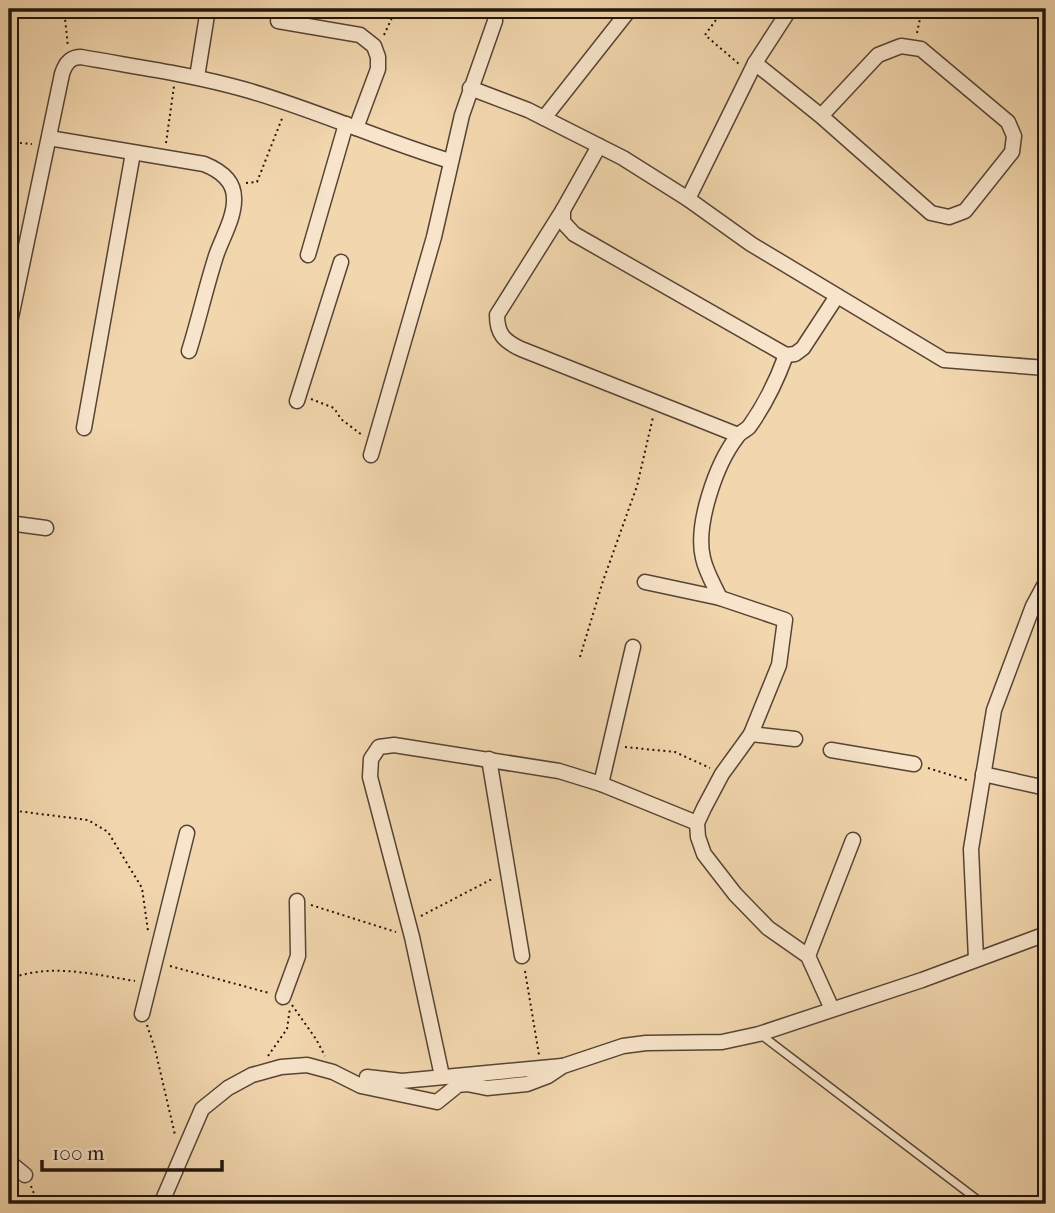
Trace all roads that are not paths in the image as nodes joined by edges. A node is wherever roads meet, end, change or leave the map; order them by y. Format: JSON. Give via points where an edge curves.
{"nodes":[{"id":1,"x":208,"y":9,"type":"edge"},
{"id":2,"x":630,"y":9,"type":"edge"},
{"id":3,"x":790,"y":9,"type":"edge"},
{"id":4,"x":278,"y":21,"type":"dead end"},
{"id":5,"x":495,"y":21,"type":"dead end"},
{"id":6,"x":753,"y":68,"type":"junction"},
{"id":7,"x":197,"y":77,"type":"junction"},
{"id":8,"x":470,"y":88,"type":"junction"},
{"id":9,"x":821,"y":116,"type":"junction"},
{"id":10,"x":544,"y":118,"type":"junction"},
{"id":11,"x":351,"y":126,"type":"junction"},
{"id":12,"x":48,"y":142,"type":"junction"},
{"id":13,"x":599,"y":146,"type":"junction"},
{"id":14,"x":133,"y":153,"type":"junction"},
{"id":15,"x":450,"y":161,"type":"junction"},
{"id":16,"x":688,"y":199,"type":"junction"},
{"id":17,"x":563,"y":210,"type":"junction"},
{"id":18,"x":308,"y":256,"type":"dead end"},
{"id":19,"x":341,"y":262,"type":"dead end"},
{"id":20,"x":13,"y":275,"type":"edge"},
{"id":21,"x":837,"y":296,"type":"junction"},
{"id":22,"x":9,"y":327,"type":"edge"},
{"id":23,"x":189,"y":351,"type":"dead end"},
{"id":24,"x":786,"y":355,"type":"junction"},
{"id":25,"x":1046,"y":368,"type":"edge"},
{"id":26,"x":298,"y":398,"type":"road end"},
{"id":27,"x":84,"y":428,"type":"dead end"},
{"id":28,"x":738,"y":435,"type":"junction"},
{"id":29,"x":373,"y":449,"type":"road end"},
{"id":30,"x":9,"y":523,"type":"edge"},
{"id":31,"x":46,"y":528,"type":"dead end"},
{"id":32,"x":645,"y":582,"type":"dead end"},
{"id":33,"x":1046,"y":582,"type":"edge"},
{"id":34,"x":720,"y":598,"type":"junction"},
{"id":35,"x":633,"y":647,"type":"dead end"},
{"id":36,"x":751,"y":734,"type":"junction"},
{"id":37,"x":795,"y":739,"type":"dead end"},
{"id":38,"x":831,"y":750,"type":"dead end"},
{"id":39,"x":489,"y":759,"type":"junction"},
{"id":40,"x":914,"y":764,"type":"road end"},
{"id":41,"x":982,"y":779,"type":"junction"},
{"id":42,"x":601,"y":784,"type":"junction"},
{"id":43,"x":1046,"y":788,"type":"edge"},
{"id":44,"x":697,"y":823,"type":"junction"},
{"id":45,"x":187,"y":834,"type":"dead end"},
{"id":46,"x":853,"y":841,"type":"dead end"},
{"id":47,"x":297,"y":901,"type":"road end"},
{"id":48,"x":1046,"y":934,"type":"edge"},
{"id":49,"x":522,"y":956,"type":"road end"},
{"id":50,"x":808,"y":956,"type":"junction"},
{"id":51,"x":976,"y":959,"type":"junction"},
{"id":52,"x":283,"y":997,"type":"road end"},
{"id":53,"x":832,"y":1009,"type":"junction"},
{"id":54,"x":142,"y":1014,"type":"road end"},
{"id":55,"x":759,"y":1034,"type":"junction"},
{"id":56,"x":563,"y":1066,"type":"junction"},
{"id":57,"x":442,"y":1076,"type":"junction"},
{"id":58,"x":367,"y":1077,"type":"dead end"},
{"id":59,"x":468,"y":1080,"type":"junction"},
{"id":60,"x":9,"y":1162,"type":"edge"},
{"id":61,"x":25,"y":1175,"type":"road end"},
{"id":62,"x":161,"y":1204,"type":"edge"},
{"id":63,"x":983,"y":1204,"type":"edge"}],
"edges":[{"from":1,"to":7,"type":"street"},
{"from":2,"to":10,"type":"street"},
{"from":3,"to":6,"type":"street"},
{"from":4,"to":11,"type":"street","via":[[370,41],[379,63]]},
{"from":5,"to":8,"type":"street"},
{"from":6,"to":9,"type":"street"},
{"from":6,"to":16,"type":"street"},
{"from":7,"to":11,"type":"street"},
{"from":7,"to":12,"type":"street","via":[[72,58],[63,68]]},
{"from":8,"to":10,"type":"street"},
{"from":8,"to":15,"type":"street"},
{"from":9,"to":9,"type":"street","via":[[931,213],[948,217],[965,211],[1012,152],[1014,136],[1008,122],[921,49],[901,46],[878,55]]},
{"from":10,"to":13,"type":"street"},
{"from":11,"to":15,"type":"street"},
{"from":11,"to":18,"type":"street"},
{"from":12,"to":14,"type":"street"},
{"from":12,"to":20,"type":"street"},
{"from":13,"to":16,"type":"street"},
{"from":13,"to":17,"type":"street"},
{"from":14,"to":23,"type":"street","via":[[211,167],[231,185],[234,208]]},
{"from":14,"to":27,"type":"street"},
{"from":15,"to":29,"type":"street","via":[[434,237]]},
{"from":16,"to":21,"type":"street"},
{"from":17,"to":24,"type":"street","via":[[563,222],[574,234]]},
{"from":17,"to":28,"type":"street","via":[[497,315],[500,336],[521,349]]},
{"from":19,"to":26,"type":"street"},
{"from":20,"to":22,"type":"street"},
{"from":21,"to":24,"type":"street","via":[[803,348]]},
{"from":21,"to":25,"type":"street","via":[[944,360]]},
{"from":24,"to":28,"type":"street","via":[[747,430]]},
{"from":28,"to":34,"type":"street","via":[[716,476],[701,527],[703,560]]},
{"from":30,"to":31,"type":"street"},
{"from":32,"to":34,"type":"street"},
{"from":33,"to":41,"type":"street","via":[[1032,606],[994,710]]},
{"from":34,"to":36,"type":"street","via":[[785,620],[779,665]]},
{"from":35,"to":42,"type":"street"},
{"from":36,"to":37,"type":"street"},
{"from":36,"to":44,"type":"street","via":[[722,774]]},
{"from":38,"to":40,"type":"street"},
{"from":39,"to":42,"type":"street","via":[[559,771]]},
{"from":39,"to":49,"type":"street"},
{"from":39,"to":57,"type":"street","via":[[394,745],[379,747],[371,759],[370,777]]},
{"from":41,"to":43,"type":"street"},
{"from":41,"to":51,"type":"street","via":[[971,849]]},
{"from":42,"to":44,"type":"street"},
{"from":44,"to":50,"type":"street","via":[[704,854],[735,894],[768,928]]},
{"from":45,"to":54,"type":"street"},
{"from":46,"to":50,"type":"street"},
{"from":47,"to":52,"type":"street","via":[[298,956]]},
{"from":48,"to":51,"type":"street"},
{"from":50,"to":53,"type":"street"},
{"from":51,"to":53,"type":"street"},
{"from":53,"to":55,"type":"street"},
{"from":55,"to":56,"type":"street","via":[[722,1042],[623,1046]]},
{"from":55,"to":63,"type":"lane"},
{"from":56,"to":59,"type":"street"},
{"from":56,"to":59,"type":"street","via":[[527,1084],[487,1088]]},
{"from":57,"to":58,"type":"street","via":[[402,1081]]},
{"from":57,"to":59,"type":"street"},
{"from":59,"to":62,"type":"street","via":[[437,1102],[360,1086],[307,1065],[252,1075],[202,1109]]},
{"from":60,"to":61,"type":"street"}]}
